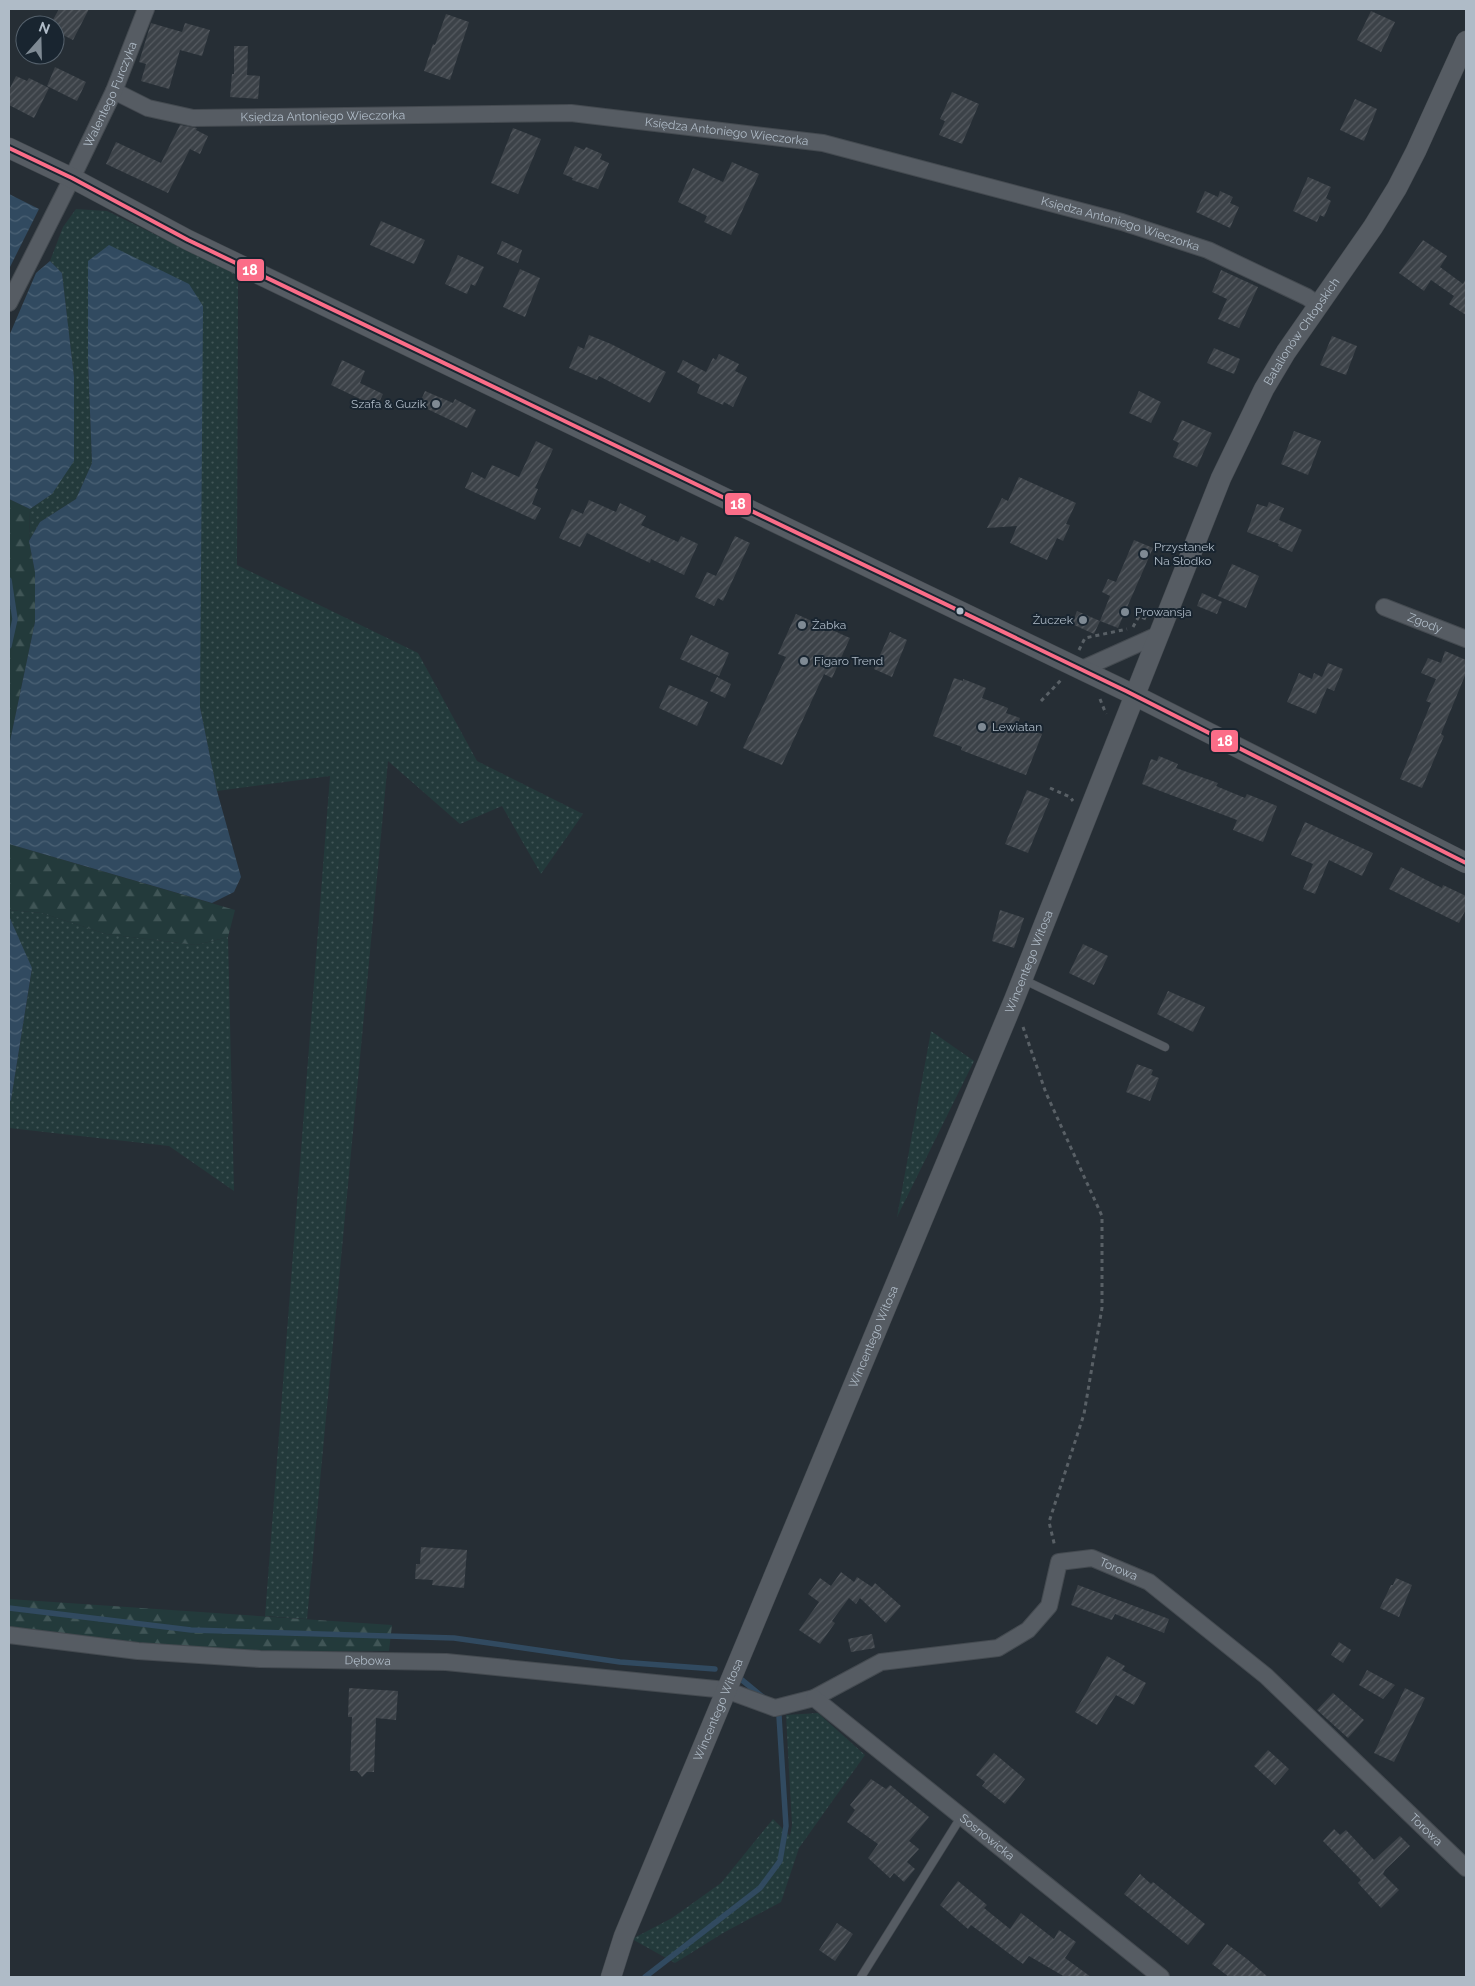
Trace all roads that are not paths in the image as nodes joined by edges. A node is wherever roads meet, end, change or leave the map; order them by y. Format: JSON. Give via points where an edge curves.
{"nodes":[{"id":1,"x":146,"y":9,"type":"edge"},
{"id":2,"x":1466,"y":42,"type":"edge"},
{"id":3,"x":114,"y":91,"type":"junction"},
{"id":4,"x":9,"y":148,"type":"edge"},
{"id":5,"x":72,"y":178,"type":"junction"},
{"id":6,"x":9,"y":303,"type":"edge"},
{"id":7,"x":1318,"y":305,"type":"junction"},
{"id":8,"x":1384,"y":607,"type":"dead end"},
{"id":9,"x":1154,"y":627,"type":"junction"},
{"id":10,"x":1466,"y":638,"type":"edge"},
{"id":11,"x":1080,"y":661,"type":"junction"},
{"id":12,"x":1135,"y":695,"type":"junction"},
{"id":13,"x":1466,"y":863,"type":"edge"},
{"id":14,"x":1022,"y":980,"type":"junction"},
{"id":15,"x":1165,"y":1047,"type":"dead end"},
{"id":16,"x":9,"y":1635,"type":"edge"},
{"id":17,"x":726,"y":1690,"type":"junction"},
{"id":18,"x":814,"y":1698,"type":"junction"},
{"id":19,"x":961,"y":1817,"type":"junction"},
{"id":20,"x":1466,"y":1868,"type":"edge"},
{"id":21,"x":610,"y":1977,"type":"edge"},
{"id":22,"x":861,"y":1977,"type":"edge"},
{"id":23,"x":1161,"y":1977,"type":"edge"}],
"edges":[{"from":1,"to":3,"type":"street","name":"Walentego Furczyka"},
{"from":2,"to":7,"type":"street","name":"Batalionów Chłopskich","via":[[1397,188]]},
{"from":3,"to":5,"type":"street","name":"Walentego Furczyka"},
{"from":3,"to":7,"type":"street","name":"Księdza Antoniego Wieczorka","via":[[148,108],[193,118],[571,113],[823,143],[1130,225],[1208,250]]},
{"from":4,"to":5,"type":"street"},
{"from":5,"to":6,"type":"street","name":"Walentego Furczyka"},
{"from":5,"to":11,"type":"street","via":[[188,240]]},
{"from":7,"to":9,"type":"street","name":"Batalionów Chłopskich","via":[[1286,352],[1244,428]]},
{"from":8,"to":10,"type":"street","name":"Zgody"},
{"from":9,"to":11,"type":"street"},
{"from":9,"to":12,"type":"street","name":"Batalionów Chłopskich"},
{"from":11,"to":12,"type":"street"},
{"from":12,"to":13,"type":"street"},
{"from":12,"to":14,"type":"street","name":"Wincentego Witosa"},
{"from":14,"to":15,"type":"lane"},
{"from":14,"to":17,"type":"street","name":"Wincentego Witosa"},
{"from":16,"to":17,"type":"street","name":"Dębowa","via":[[185,1654],[446,1662]]},
{"from":17,"to":18,"type":"street","via":[[775,1708]]},
{"from":17,"to":21,"type":"street","name":"Wincentego Witosa"},
{"from":18,"to":19,"type":"street","name":"Sosnowicka"},
{"from":18,"to":20,"type":"street","name":"Torowa","via":[[881,1662],[998,1648],[1028,1630],[1049,1606],[1059,1562],[1092,1558],[1149,1582],[1266,1676]]},
{"from":19,"to":22,"type":"lane"},
{"from":19,"to":23,"type":"street","name":"Sosnowicka"}]}
